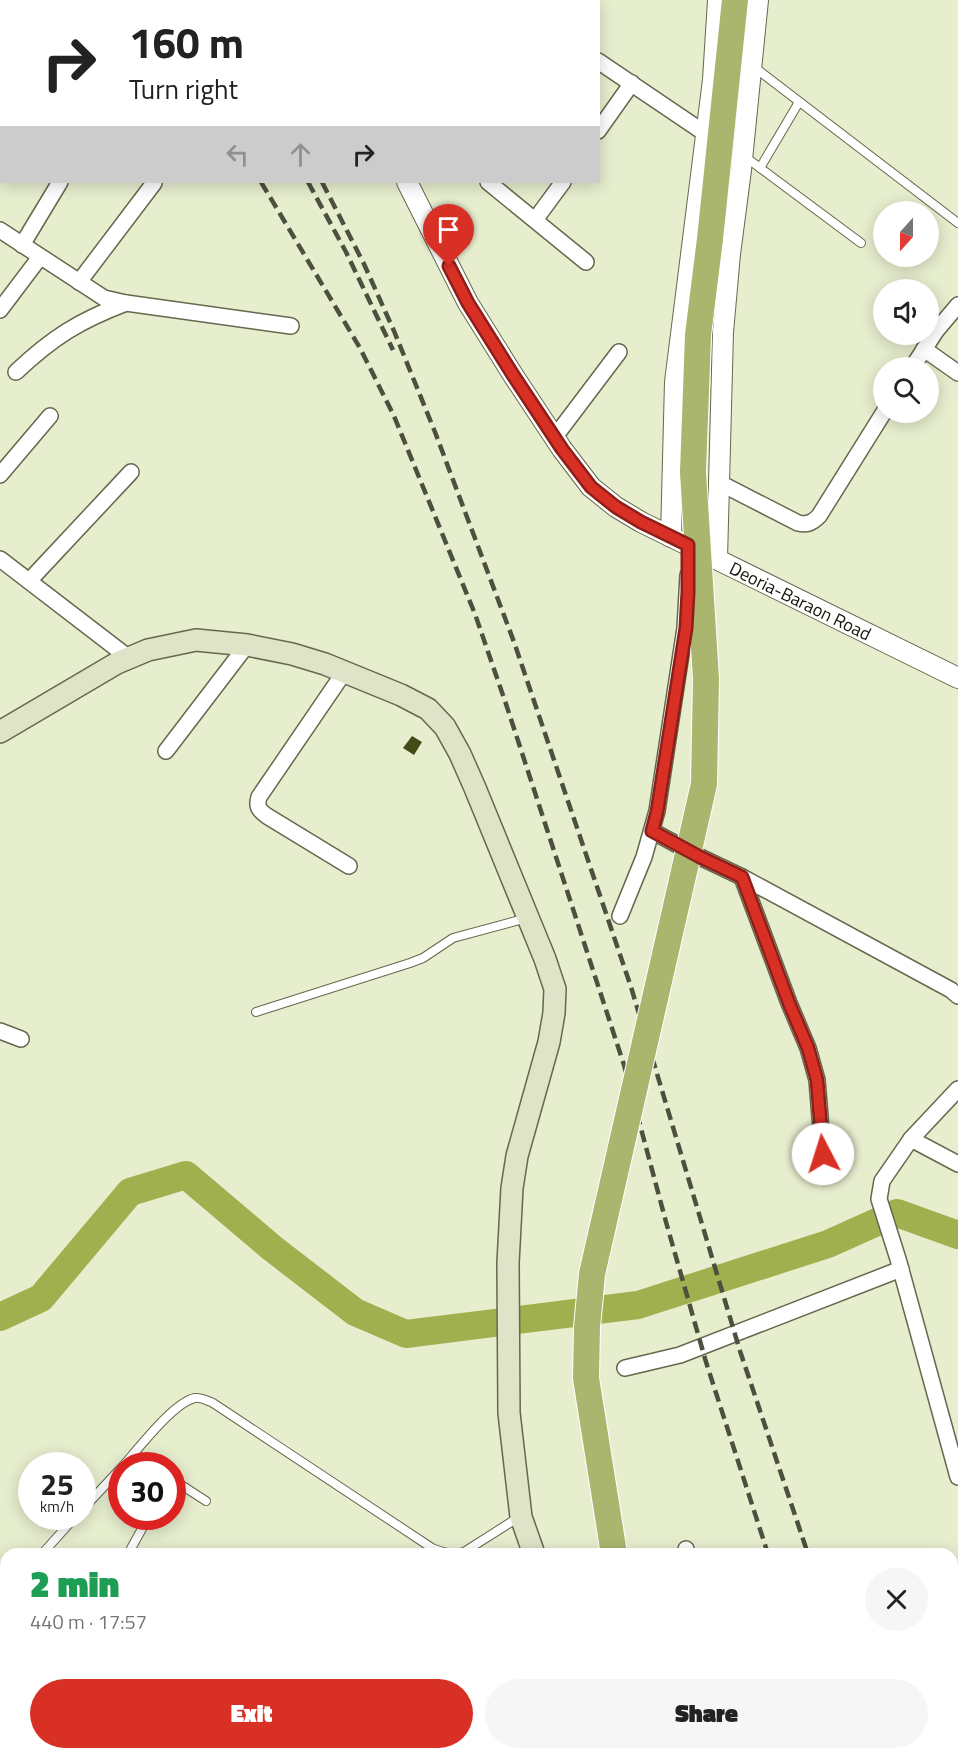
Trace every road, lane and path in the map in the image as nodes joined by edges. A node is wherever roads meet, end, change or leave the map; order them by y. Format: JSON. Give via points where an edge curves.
{"nodes":[{"id":1,"x":718,"y":0,"type":"edge"},
{"id":2,"x":735,"y":0,"type":"edge"},
{"id":3,"x":758,"y":0,"type":"edge"},
{"id":4,"x":600,"y":62,"type":"edge"},
{"id":5,"x":752,"y":66,"type":"junction"},
{"id":6,"x":632,"y":83,"type":"junction"},
{"id":7,"x":799,"y":102,"type":"junction"},
{"id":8,"x":600,"y":128,"type":"edge"},
{"id":9,"x":706,"y":134,"type":"junction"},
{"id":10,"x":742,"y":154,"type":"junction"},
{"id":11,"x":760,"y":168,"type":"junction"},
{"id":12,"x":59,"y":183,"type":"edge"},
{"id":13,"x":153,"y":183,"type":"dead end"},
{"id":14,"x":408,"y":183,"type":"edge"},
{"id":15,"x":489,"y":183,"type":"edge"},
{"id":16,"x":562,"y":183,"type":"edge"},
{"id":17,"x":536,"y":220,"type":"junction"},
{"id":18,"x":958,"y":223,"type":"edge"},
{"id":19,"x":0,"y":230,"type":"edge"},
{"id":20,"x":861,"y":243,"type":"dead end"},
{"id":21,"x":22,"y":245,"type":"junction"},
{"id":22,"x":40,"y":257,"type":"junction"},
{"id":23,"x":586,"y":262,"type":"dead end"},
{"id":24,"x":79,"y":282,"type":"junction"},
{"id":25,"x":126,"y":303,"type":"junction"},
{"id":26,"x":958,"y":305,"type":"edge"},
{"id":27,"x":0,"y":310,"type":"edge"},
{"id":28,"x":291,"y":326,"type":"dead end"},
{"id":29,"x":924,"y":349,"type":"junction"},
{"id":30,"x":619,"y":352,"type":"dead end"},
{"id":31,"x":919,"y":357,"type":"edge"},
{"id":32,"x":16,"y":372,"type":"dead end"},
{"id":33,"x":958,"y":373,"type":"edge"},
{"id":34,"x":50,"y":416,"type":"dead end"},
{"id":35,"x":877,"y":423,"type":"edge"},
{"id":36,"x":555,"y":438,"type":"junction"},
{"id":37,"x":131,"y":472,"type":"dead end"},
{"id":38,"x":0,"y":475,"type":"edge"},
{"id":39,"x":718,"y":482,"type":"junction"},
{"id":40,"x":679,"y":541,"type":"junction"},
{"id":41,"x":0,"y":559,"type":"edge"},
{"id":42,"x":717,"y":560,"type":"junction"},
{"id":43,"x":29,"y":581,"type":"junction"},
{"id":44,"x":247,"y":645,"type":"junction"},
{"id":45,"x":129,"y":658,"type":"junction"},
{"id":46,"x":345,"y":671,"type":"junction"},
{"id":47,"x":958,"y":677,"type":"edge"},
{"id":48,"x":0,"y":732,"type":"edge"},
{"id":49,"x":166,"y":751,"type":"dead end"},
{"id":50,"x":652,"y":831,"type":"junction"},
{"id":51,"x":349,"y":866,"type":"dead end"},
{"id":52,"x":742,"y":877,"type":"junction"},
{"id":53,"x":620,"y":916,"type":"dead end"},
{"id":54,"x":529,"y":918,"type":"junction"},
{"id":55,"x":958,"y":996,"type":"edge"},
{"id":56,"x":256,"y":1012,"type":"dead end"},
{"id":57,"x":0,"y":1031,"type":"edge"},
{"id":58,"x":21,"y":1039,"type":"dead end"},
{"id":59,"x":958,"y":1089,"type":"edge"},
{"id":60,"x":911,"y":1139,"type":"junction"},
{"id":61,"x":823,"y":1154,"type":"dead end"},
{"id":62,"x":958,"y":1164,"type":"edge"},
{"id":63,"x":899,"y":1264,"type":"junction"},
{"id":64,"x":625,"y":1368,"type":"dead end"},
{"id":65,"x":135,"y":1452,"type":"edge"},
{"id":66,"x":958,"y":1478,"type":"edge"},
{"id":67,"x":108,"y":1481,"type":"edge"},
{"id":68,"x":186,"y":1488,"type":"edge"},
{"id":69,"x":96,"y":1495,"type":"edge"},
{"id":70,"x":206,"y":1501,"type":"dead end"},
{"id":71,"x":521,"y":1517,"type":"junction"},
{"id":72,"x":63,"y":1530,"type":"edge"},
{"id":73,"x":141,"y":1530,"type":"edge"},
{"id":74,"x":47,"y":1548,"type":"edge"},
{"id":75,"x":131,"y":1548,"type":"edge"},
{"id":76,"x":432,"y":1548,"type":"edge"},
{"id":77,"x":471,"y":1548,"type":"edge"},
{"id":78,"x":532,"y":1548,"type":"edge"},
{"id":79,"x":613,"y":1548,"type":"edge"}],
"edges":[{"from":1,"to":9,"type":"street"},
{"from":2,"to":79,"type":"highway","bridge":true,"via":[[698,335],[693,472],[706,679],[704,784],[592,1274],[589,1302],[586,1378]]},
{"from":3,"to":5,"type":"street"},
{"from":4,"to":6,"type":"street"},
{"from":5,"to":7,"type":"lane"},
{"from":5,"to":10,"type":"street"},
{"from":6,"to":8,"type":"street"},
{"from":6,"to":9,"type":"street"},
{"from":7,"to":11,"type":"lane"},
{"from":7,"to":18,"type":"lane"},
{"from":9,"to":40,"type":"street","via":[[675,382]]},
{"from":10,"to":11,"type":"lane"},
{"from":10,"to":39,"type":"street","via":[[723,332]]},
{"from":11,"to":20,"type":"lane"},
{"from":12,"to":21,"type":"street"},
{"from":13,"to":24,"type":"street"},
{"from":14,"to":36,"type":"street","name":"Deoria-Baraon Road","via":[[468,303]]},
{"from":15,"to":17,"type":"street"},
{"from":16,"to":17,"type":"street"},
{"from":17,"to":23,"type":"street"},
{"from":19,"to":21,"type":"street"},
{"from":21,"to":22,"type":"street"},
{"from":22,"to":24,"type":"street"},
{"from":22,"to":27,"type":"street"},
{"from":24,"to":25,"type":"street","via":[[104,298]]},
{"from":25,"to":28,"type":"street"},
{"from":25,"to":32,"type":"street","via":[[67,330]]},
{"from":26,"to":29,"type":"street"},
{"from":29,"to":31,"type":"street"},
{"from":29,"to":33,"type":"street"},
{"from":30,"to":36,"type":"street"},
{"from":34,"to":38,"type":"street"},
{"from":35,"to":39,"type":"street","via":[[819,516],[806,525]]},
{"from":36,"to":40,"type":"street","name":"Deoria-Baraon Road","via":[[591,487],[616,507]]},
{"from":37,"to":43,"type":"street"},
{"from":39,"to":42,"type":"street"},
{"from":40,"to":42,"type":"street","name":"Deoria-Baraon Road"},
{"from":40,"to":50,"type":"street","via":[[688,588],[686,628]]},
{"from":41,"to":43,"type":"street"},
{"from":42,"to":47,"type":"street","name":"Deoria-Baraon Road"},
{"from":43,"to":45,"type":"street"},
{"from":44,"to":45,"type":"main road","via":[[196,640]]},
{"from":44,"to":46,"type":"main road"},
{"from":44,"to":49,"type":"street"},
{"from":45,"to":48,"type":"main road"},
{"from":46,"to":51,"type":"street","via":[[257,804],[267,816]]},
{"from":46,"to":54,"type":"main road","via":[[428,709],[444,728],[460,754]]},
{"from":50,"to":52,"type":"street"},
{"from":50,"to":53,"type":"street"},
{"from":52,"to":55,"type":"street"},
{"from":52,"to":61,"type":"street","via":[[808,1048],[817,1080]]},
{"from":54,"to":56,"type":"lane","via":[[453,938],[410,963]]},
{"from":54,"to":71,"type":"main road","via":[[555,989],[549,1042],[517,1156],[512,1188],[509,1413]]},
{"from":57,"to":58,"type":"street"},
{"from":59,"to":60,"type":"street"},
{"from":60,"to":62,"type":"street"},
{"from":60,"to":63,"type":"street","via":[[882,1181],[879,1199]]},
{"from":63,"to":64,"type":"street","via":[[680,1355]]},
{"from":63,"to":66,"type":"street"},
{"from":65,"to":76,"type":"lane","via":[[175,1408],[198,1397],[213,1403]]},
{"from":67,"to":69,"type":"lane"},
{"from":68,"to":70,"type":"lane"},
{"from":71,"to":77,"type":"lane"},
{"from":71,"to":78,"type":"main road"},
{"from":72,"to":74,"type":"lane"},
{"from":73,"to":75,"type":"lane"}]}
